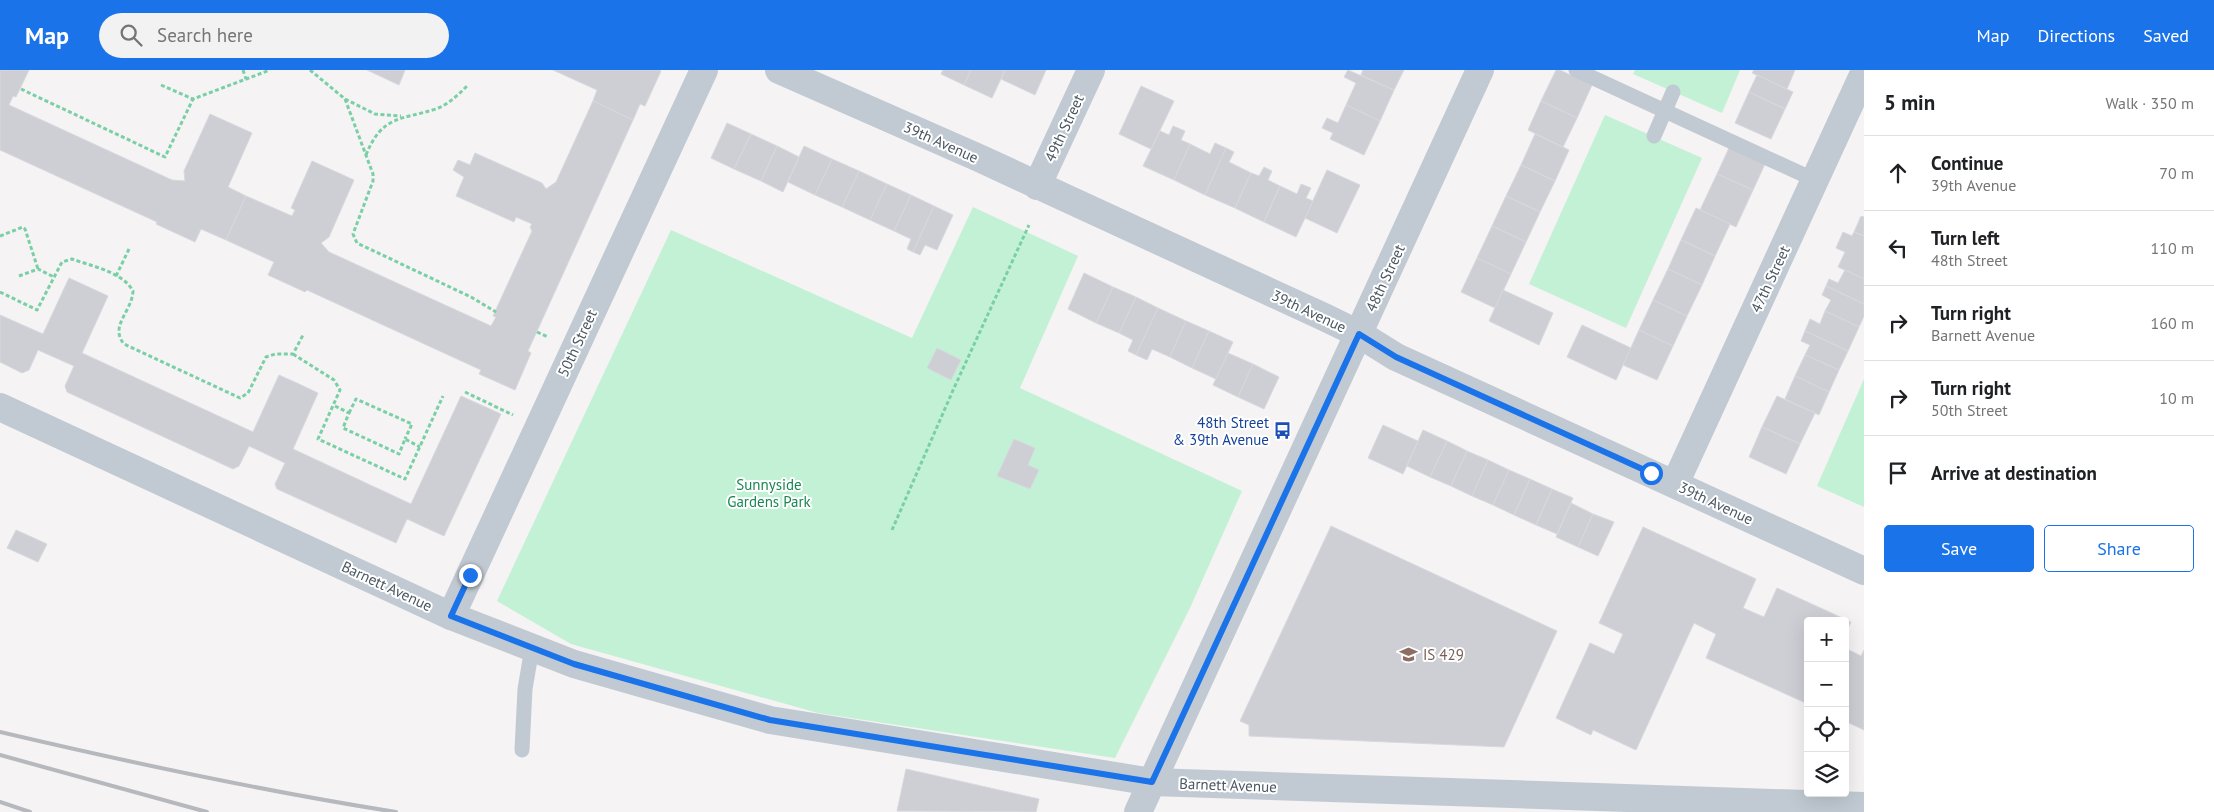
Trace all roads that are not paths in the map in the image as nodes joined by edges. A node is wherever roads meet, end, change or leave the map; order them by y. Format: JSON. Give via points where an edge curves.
{"nodes":[{"id":1,"x":704,"y":70,"type":"edge"},
{"id":2,"x":779,"y":70,"type":"edge"},
{"id":3,"x":1091,"y":70,"type":"edge"},
{"id":4,"x":1480,"y":70,"type":"edge"},
{"id":5,"x":1576,"y":70,"type":"edge"},
{"id":6,"x":1864,"y":73,"type":"edge"},
{"id":7,"x":1673,"y":92,"type":"dead end"},
{"id":8,"x":1665,"y":111,"type":"junction"},
{"id":9,"x":1654,"y":136,"type":"dead end"},
{"id":10,"x":1815,"y":180,"type":"junction"},
{"id":11,"x":1037,"y":186,"type":"junction"},
{"id":12,"x":1359,"y":334,"type":"junction"},
{"id":13,"x":0,"y":407,"type":"edge"},
{"id":14,"x":1675,"y":484,"type":"junction"},
{"id":15,"x":1864,"y":571,"type":"edge"},
{"id":16,"x":451,"y":616,"type":"junction"},
{"id":17,"x":532,"y":648,"type":"junction"},
{"id":18,"x":522,"y":750,"type":"dead end"},
{"id":19,"x":1152,"y":782,"type":"junction"},
{"id":20,"x":1864,"y":806,"type":"edge"},
{"id":21,"x":1138,"y":812,"type":"edge"}],
"edges":[{"from":1,"to":16,"type":"street","name":"50th Street"},
{"from":2,"to":11,"type":"street","name":"39th Avenue"},
{"from":3,"to":11,"type":"street","name":"49th Street"},
{"from":4,"to":12,"type":"street","name":"48th Street"},
{"from":5,"to":8,"type":"lane"},
{"from":6,"to":10,"type":"street","name":"47th Street"},
{"from":7,"to":8,"type":"lane"},
{"from":8,"to":9,"type":"lane"},
{"from":8,"to":10,"type":"lane"},
{"from":10,"to":14,"type":"street","name":"47th Street"},
{"from":11,"to":12,"type":"street","name":"39th Avenue"},
{"from":12,"to":14,"type":"street","name":"39th Avenue","via":[[1396,357]]},
{"from":12,"to":19,"type":"street","name":"48th Street"},
{"from":13,"to":16,"type":"street","name":"Barnett Avenue"},
{"from":14,"to":15,"type":"street","name":"39th Avenue"},
{"from":16,"to":17,"type":"street","name":"Barnett Avenue"},
{"from":17,"to":18,"type":"lane","via":[[525,689]]},
{"from":17,"to":19,"type":"street","name":"Barnett Avenue","via":[[574,664],[770,720]]},
{"from":19,"to":20,"type":"street","name":"Barnett Avenue"},
{"from":19,"to":21,"type":"street","name":"48th Street"}]}
